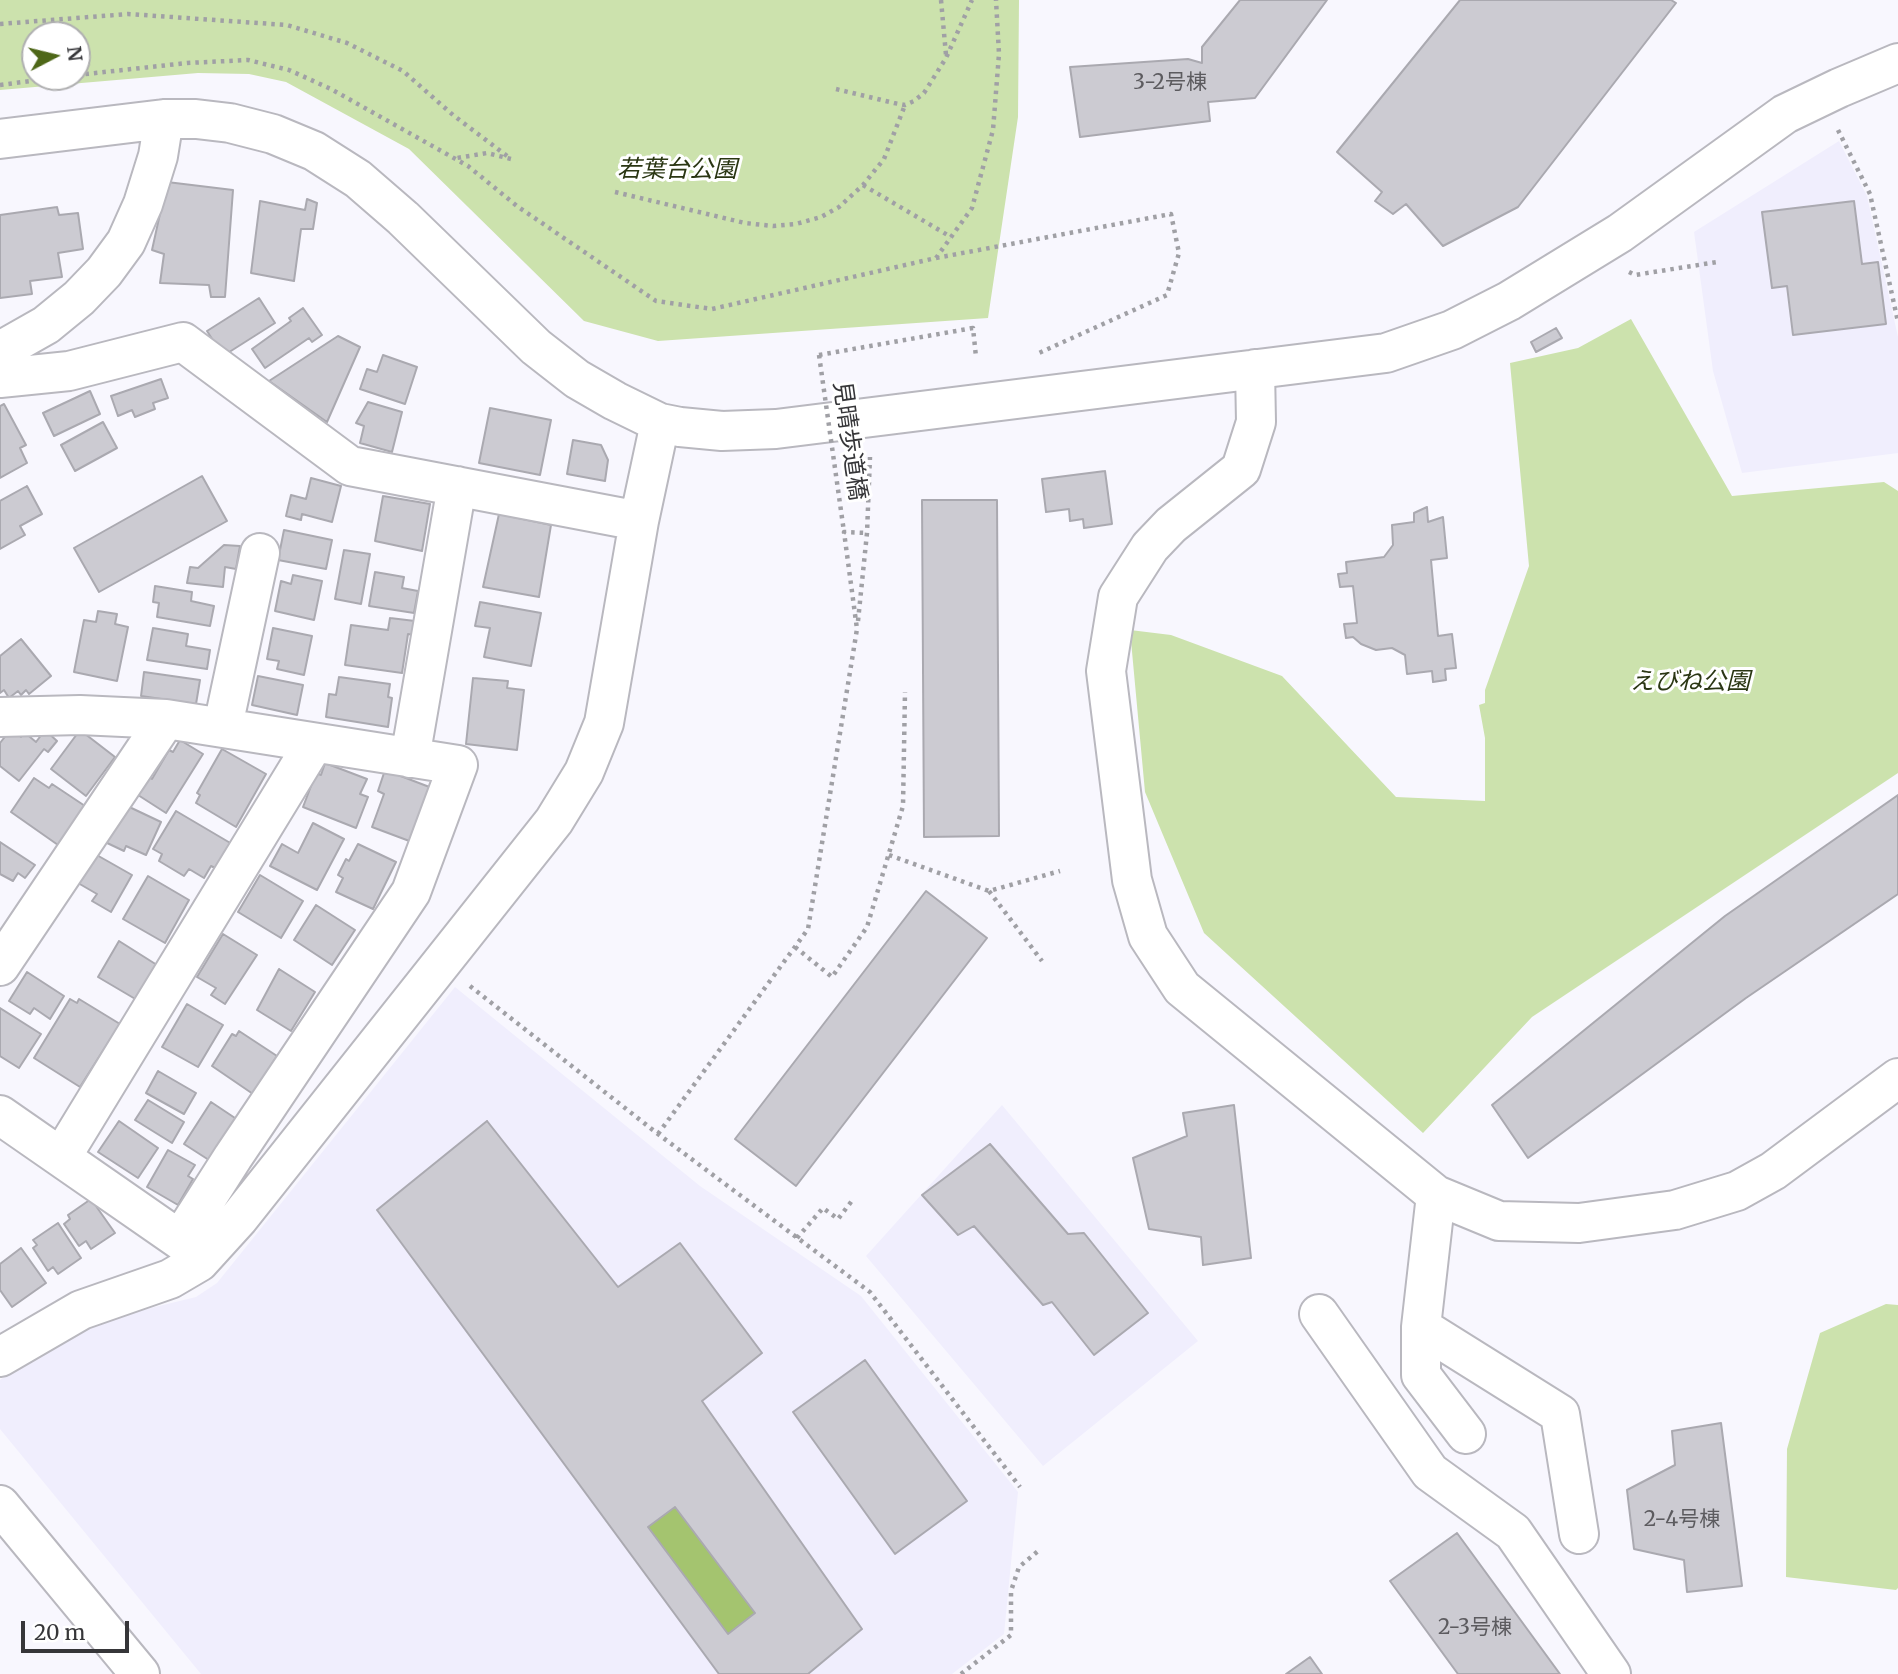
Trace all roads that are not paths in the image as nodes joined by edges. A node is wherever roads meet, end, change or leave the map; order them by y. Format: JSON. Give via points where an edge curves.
{"nodes":[{"id":1,"x":1898,"y":64,"type":"edge"},
{"id":2,"x":164,"y":119,"type":"junction"},
{"id":3,"x":0,"y":139,"type":"edge"},
{"id":4,"x":0,"y":351,"type":"edge"},
{"id":5,"x":1255,"y":369,"type":"junction"},
{"id":6,"x":0,"y":378,"type":"edge"},
{"id":7,"x":660,"y":422,"type":"junction"},
{"id":8,"x":457,"y":486,"type":"junction"},
{"id":9,"x":639,"y":521,"type":"junction"},
{"id":10,"x":260,"y":552,"type":"dead end"},
{"id":11,"x":0,"y":717,"type":"edge"},
{"id":12,"x":166,"y":719,"type":"junction"},
{"id":13,"x":223,"y":726,"type":"junction"},
{"id":14,"x":314,"y":743,"type":"junction"},
{"id":15,"x":410,"y":758,"type":"junction"},
{"id":16,"x":0,"y":966,"type":"edge"},
{"id":17,"x":1898,"y":1078,"type":"edge"},
{"id":18,"x":0,"y":1115,"type":"edge"},
{"id":19,"x":62,"y":1156,"type":"junction"},
{"id":20,"x":1436,"y":1195,"type":"junction"},
{"id":21,"x":190,"y":1251,"type":"junction"},
{"id":22,"x":1319,"y":1314,"type":"dead end"},
{"id":23,"x":1421,"y":1327,"type":"junction"},
{"id":24,"x":4,"y":1346,"type":"edge"},
{"id":25,"x":1466,"y":1434,"type":"dead end"},
{"id":26,"x":0,"y":1505,"type":"edge"},
{"id":27,"x":1579,"y":1534,"type":"dead end"},
{"id":28,"x":141,"y":1674,"type":"edge"},
{"id":29,"x":1611,"y":1674,"type":"edge"}],
"edges":[{"from":1,"to":5,"type":"street","via":[[1785,114],[1620,233],[1452,330],[1386,353]]},
{"from":2,"to":3,"type":"street"},
{"from":2,"to":4,"type":"street","via":[[158,156],[126,242],[79,298],[46,325]]},
{"from":2,"to":7,"type":"street","via":[[230,123],[314,150],[358,179],[403,218],[536,347],[577,379]]},
{"from":5,"to":7,"type":"street","via":[[776,429],[722,431]]},
{"from":5,"to":20,"type":"street","via":[[1256,422],[1241,470],[1164,532],[1118,597],[1106,671],[1132,880],[1149,936],[1182,989]]},
{"from":6,"to":8,"type":"street","via":[[69,371],[183,342],[350,466]]},
{"from":7,"to":9,"type":"street"},
{"from":8,"to":9,"type":"street"},
{"from":8,"to":15,"type":"street"},
{"from":9,"to":21,"type":"street","via":[[604,723],[584,772],[554,821],[239,1218]]},
{"from":10,"to":13,"type":"street"},
{"from":11,"to":12,"type":"street"},
{"from":12,"to":13,"type":"street"},
{"from":12,"to":16,"type":"street"},
{"from":13,"to":14,"type":"street"},
{"from":14,"to":15,"type":"street"},
{"from":14,"to":19,"type":"street"},
{"from":15,"to":21,"type":"street","via":[[458,765],[411,892],[233,1157]]},
{"from":17,"to":20,"type":"street","via":[[1773,1171],[1737,1191],[1675,1210],[1578,1223],[1499,1221]]},
{"from":18,"to":19,"type":"street"},
{"from":19,"to":21,"type":"street"},
{"from":20,"to":23,"type":"street"},
{"from":21,"to":24,"type":"street","via":[[170,1279],[82,1310]]},
{"from":22,"to":29,"type":"street","via":[[1430,1472],[1513,1532]]},
{"from":23,"to":25,"type":"street","via":[[1421,1375]]},
{"from":23,"to":27,"type":"street","via":[[1560,1414]]},
{"from":26,"to":28,"type":"street"}]}
